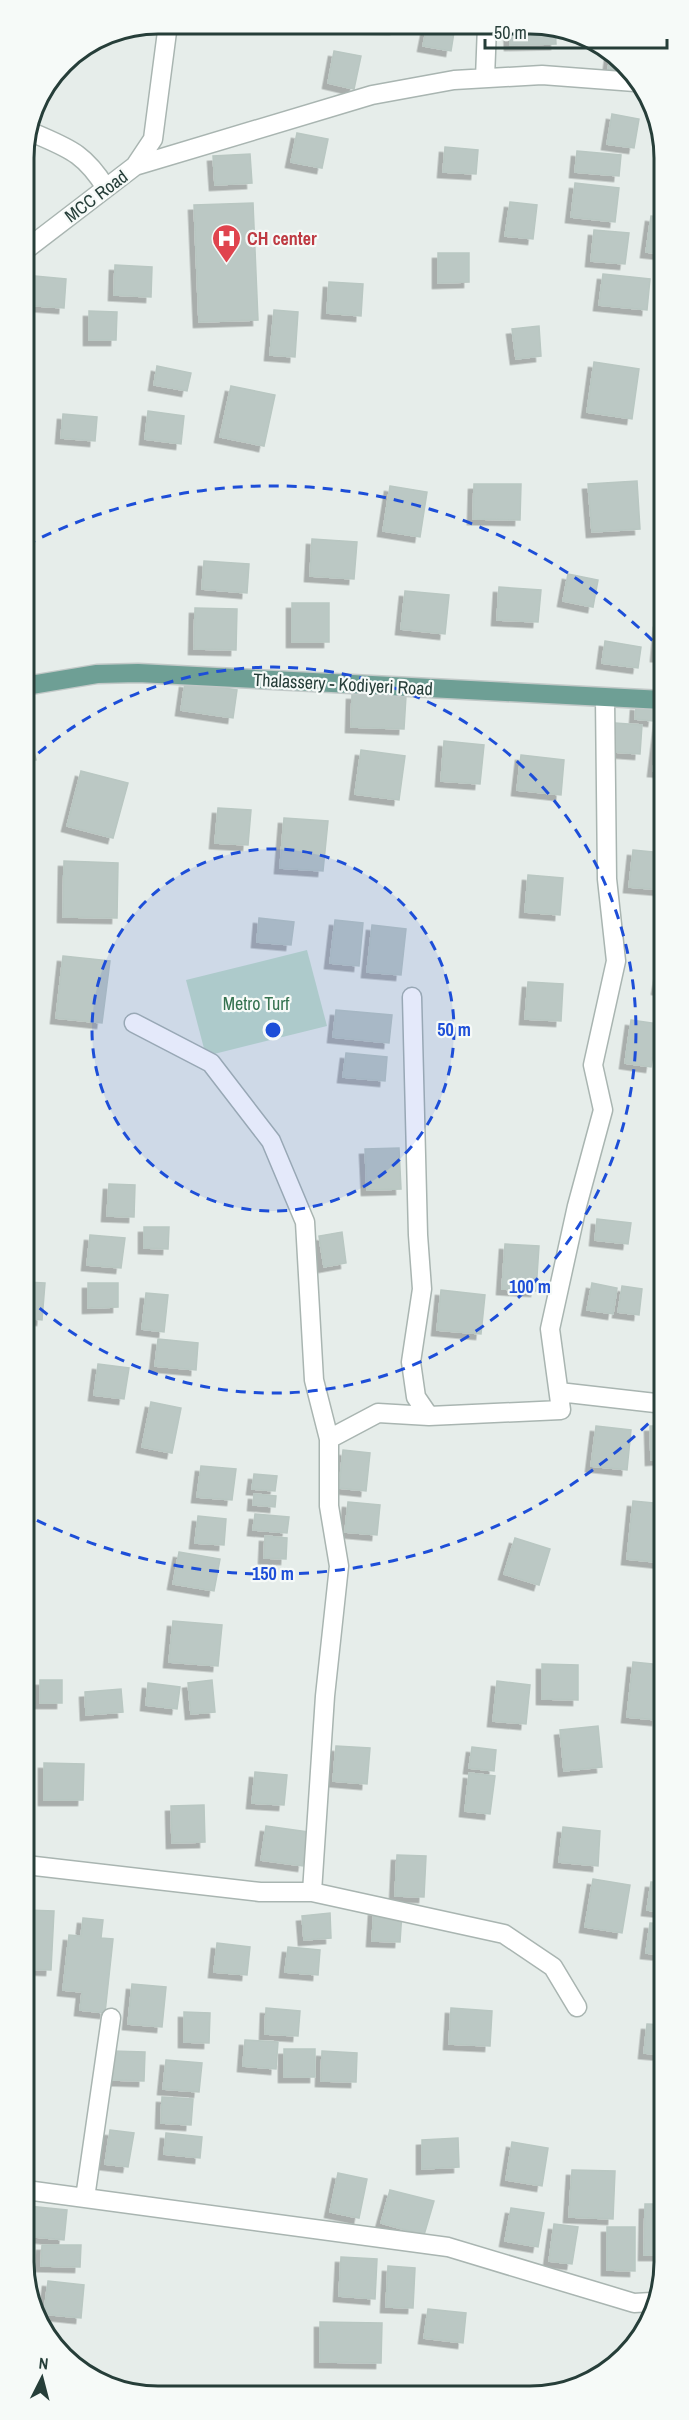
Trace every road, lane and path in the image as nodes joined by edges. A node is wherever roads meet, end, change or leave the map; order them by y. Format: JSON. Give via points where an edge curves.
{"nodes":[{"id":1,"x":487,"y":34,"type":"edge"},
{"id":2,"x":167,"y":35,"type":"edge"},
{"id":3,"x":485,"y":78,"type":"junction"},
{"id":4,"x":628,"y":81,"type":"edge"},
{"id":5,"x":37,"y":135,"type":"edge"},
{"id":6,"x":135,"y":166,"type":"junction"},
{"id":7,"x":106,"y":188,"type":"junction"},
{"id":8,"x":35,"y":243,"type":"edge"},
{"id":9,"x":35,"y":684,"type":"edge"},
{"id":10,"x":605,"y":699,"type":"junction"},
{"id":11,"x":654,"y":700,"type":"edge"},
{"id":12,"x":412,"y":997,"type":"dead end"},
{"id":13,"x":134,"y":1023,"type":"dead end"},
{"id":14,"x":559,"y":1392,"type":"junction"},
{"id":15,"x":654,"y":1403,"type":"edge"},
{"id":16,"x":429,"y":1416,"type":"junction"},
{"id":17,"x":329,"y":1439,"type":"junction"},
{"id":18,"x":34,"y":1866,"type":"edge"},
{"id":19,"x":312,"y":1892,"type":"junction"},
{"id":20,"x":577,"y":2007,"type":"dead end"},
{"id":21,"x":111,"y":2018,"type":"dead end"},
{"id":22,"x":34,"y":2191,"type":"edge"},
{"id":23,"x":85,"y":2198,"type":"junction"},
{"id":24,"x":647,"y":2302,"type":"edge"}],
"edges":[{"from":1,"to":3,"type":"street"},
{"from":2,"to":6,"type":"street","name":"MCC Road","via":[[153,139]]},
{"from":3,"to":4,"type":"street","via":[[542,75]]},
{"from":3,"to":6,"type":"street","via":[[372,95]]},
{"from":5,"to":7,"type":"street","via":[[75,151],[92,165]]},
{"from":6,"to":7,"type":"street","name":"MCC Road"},
{"from":7,"to":8,"type":"street","name":"MCC Road"},
{"from":9,"to":10,"type":"main road","name":"Thalassery - Kodiyeri Road","via":[[97,674],[138,673]]},
{"from":10,"to":11,"type":"main road","name":"Thalassery - Kodiyeri Road"},
{"from":10,"to":14,"type":"street","via":[[607,879],[616,961],[593,1065],[603,1110],[550,1329]]},
{"from":12,"to":16,"type":"street","via":[[422,1289],[411,1362],[416,1397]]},
{"from":13,"to":17,"type":"street","via":[[211,1063],[271,1141],[305,1222],[314,1380]]},
{"from":14,"to":15,"type":"street"},
{"from":14,"to":16,"type":"street","via":[[561,1410]]},
{"from":16,"to":17,"type":"street","via":[[378,1413]]},
{"from":17,"to":19,"type":"street","via":[[329,1506],[339,1566],[325,1696]]},
{"from":18,"to":19,"type":"street","via":[[260,1892]]},
{"from":19,"to":20,"type":"street","via":[[504,1934],[554,1967]]},
{"from":21,"to":23,"type":"street"},
{"from":22,"to":23,"type":"street"},
{"from":23,"to":24,"type":"street","via":[[448,2247],[634,2303]]}]}
